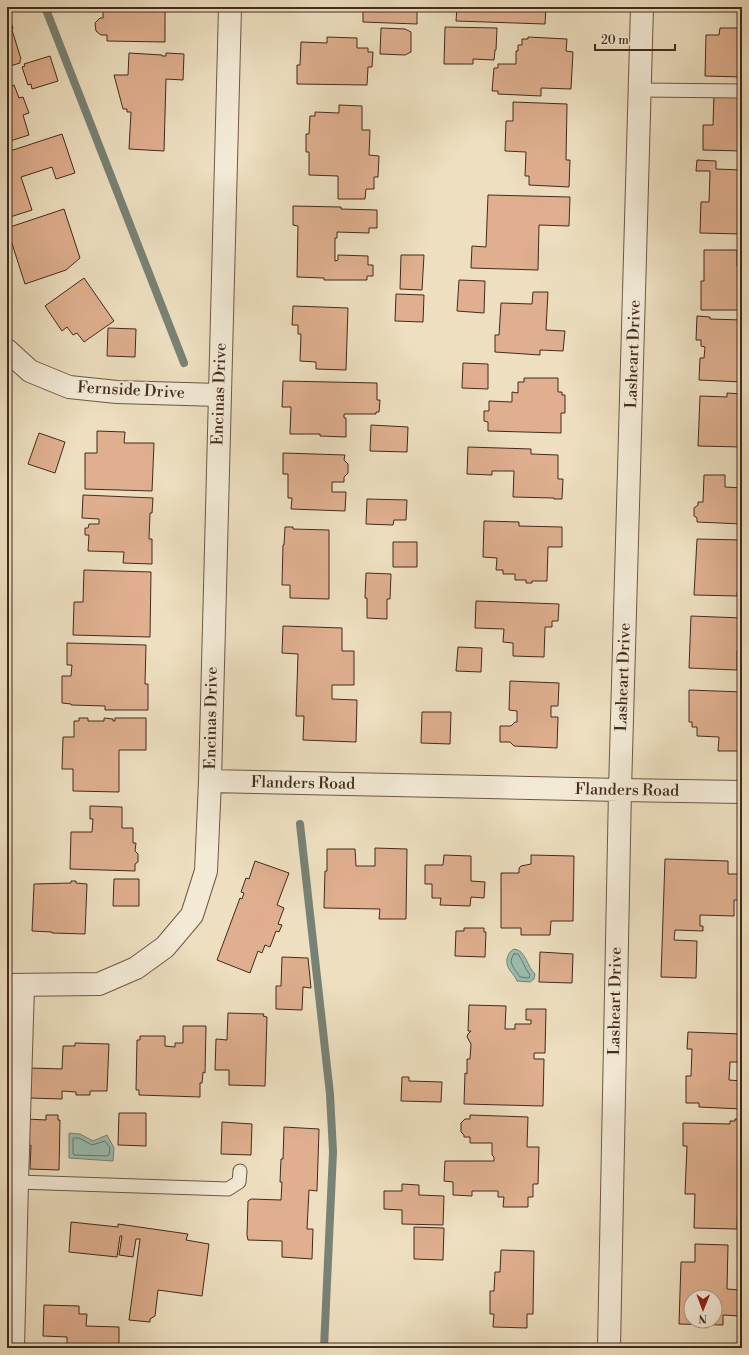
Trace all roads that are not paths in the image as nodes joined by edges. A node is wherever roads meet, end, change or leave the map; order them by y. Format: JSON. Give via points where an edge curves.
{"nodes":[{"id":1,"x":230,"y":7,"type":"edge"},
{"id":2,"x":642,"y":7,"type":"edge"},
{"id":3,"x":641,"y":90,"type":"junction"},
{"id":4,"x":742,"y":91,"type":"edge"},
{"id":5,"x":7,"y":350,"type":"edge"},
{"id":6,"x":219,"y":394,"type":"junction"},
{"id":7,"x":210,"y":781,"type":"junction"},
{"id":8,"x":620,"y":790,"type":"junction"},
{"id":9,"x":742,"y":792,"type":"edge"},
{"id":10,"x":15,"y":985,"type":"edge"},
{"id":11,"x":240,"y":1171,"type":"dead end"},
{"id":12,"x":17,"y":1182,"type":"junction"},
{"id":13,"x":13,"y":1348,"type":"edge"},
{"id":14,"x":609,"y":1348,"type":"edge"}],
"edges":[{"from":1,"to":6,"type":"street","name":"Encinas Drive"},
{"from":2,"to":3,"type":"street","name":"Lasheart Drive"},
{"from":3,"to":4,"type":"lane"},
{"from":3,"to":8,"type":"street","name":"Lasheart Drive"},
{"from":5,"to":6,"type":"street","name":"Fernside Drive","via":[[30,371],[69,387],[118,392]]},
{"from":6,"to":7,"type":"street","name":"Encinas Drive"},
{"from":7,"to":8,"type":"street","name":"Flanders Road"},
{"from":7,"to":10,"type":"street","via":[[206,870],[192,915],[165,947],[136,968],[99,984]]},
{"from":8,"to":9,"type":"street","name":"Flanders Road"},
{"from":8,"to":14,"type":"street","name":"Lasheart Drive"},
{"from":10,"to":12,"type":"street"},
{"from":11,"to":12,"type":"lane","via":[[239,1182],[228,1189]]},
{"from":12,"to":13,"type":"street"}]}
